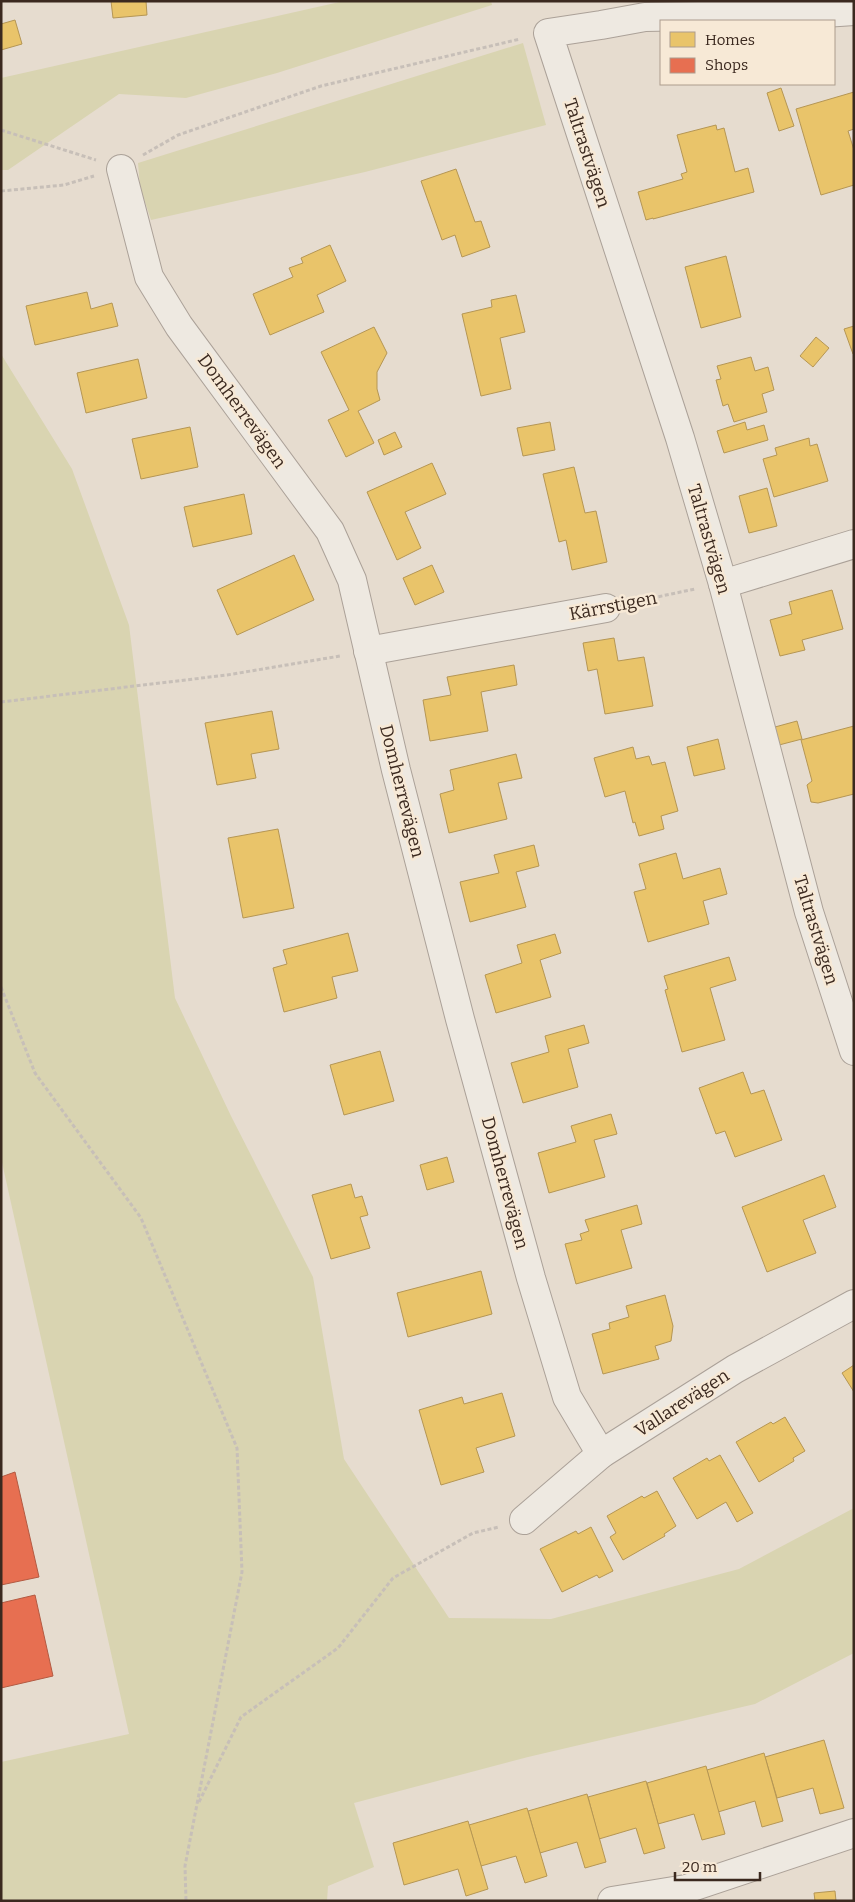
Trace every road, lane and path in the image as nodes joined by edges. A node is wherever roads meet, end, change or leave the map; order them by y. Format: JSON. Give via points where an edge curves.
{"nodes":[{"id":1,"x":854,"y":11,"type":"edge"},
{"id":2,"x":548,"y":32,"type":"junction"},
{"id":3,"x":1,"y":130,"type":"edge"},
{"id":4,"x":121,"y":169,"type":"junction"},
{"id":5,"x":1,"y":191,"type":"edge"},
{"id":6,"x":854,"y":544,"type":"edge"},
{"id":7,"x":723,"y":584,"type":"junction"},
{"id":8,"x":606,"y":608,"type":"joint"},
{"id":9,"x":368,"y":651,"type":"junction"},
{"id":10,"x":1,"y":702,"type":"edge"},
{"id":11,"x":1,"y":987,"type":"edge"},
{"id":12,"x":854,"y":1051,"type":"edge"},
{"id":13,"x":854,"y":1304,"type":"edge"},
{"id":14,"x":601,"y":1454,"type":"junction"},
{"id":15,"x":524,"y":1520,"type":"joint"},
{"id":16,"x":196,"y":1808,"type":"junction"},
{"id":17,"x":854,"y":1833,"type":"edge"},
{"id":18,"x":186,"y":1901,"type":"edge"},
{"id":19,"x":612,"y":1901,"type":"edge"}],
"edges":[{"from":1,"to":2,"type":"street","via":[[645,17]]},
{"from":2,"to":4,"type":"path","via":[[321,86],[178,135]]},
{"from":2,"to":7,"type":"street","name":"Taltrastvägen","via":[[680,438]]},
{"from":3,"to":4,"type":"path"},
{"from":4,"to":5,"type":"path","via":[[64,185]]},
{"from":4,"to":9,"type":"street","name":"Domherrevägen","via":[[149,277],[179,326],[330,531],[352,580]]},
{"from":6,"to":7,"type":"street"},
{"from":7,"to":8,"type":"path","name":"Kärrstigen"},
{"from":7,"to":12,"type":"street","name":"Taltrastvägen","via":[[809,912]]},
{"from":8,"to":9,"type":"street","name":"Kärrstigen"},
{"from":9,"to":10,"type":"path","via":[[227,675]]},
{"from":9,"to":14,"type":"street","name":"Domherrevägen","via":[[456,1000],[532,1278],[567,1397]]},
{"from":11,"to":16,"type":"path","via":[[35,1073],[141,1218],[237,1448],[242,1572]]},
{"from":13,"to":14,"type":"street","name":"Vallarevägen","via":[[735,1369]]},
{"from":14,"to":15,"type":"street","name":"Vallarevägen"},
{"from":15,"to":16,"type":"path","via":[[473,1533],[394,1578],[338,1648],[241,1717]]},
{"from":16,"to":18,"type":"path","via":[[185,1866]]},
{"from":17,"to":19,"type":"street","via":[[686,1889]]}]}
